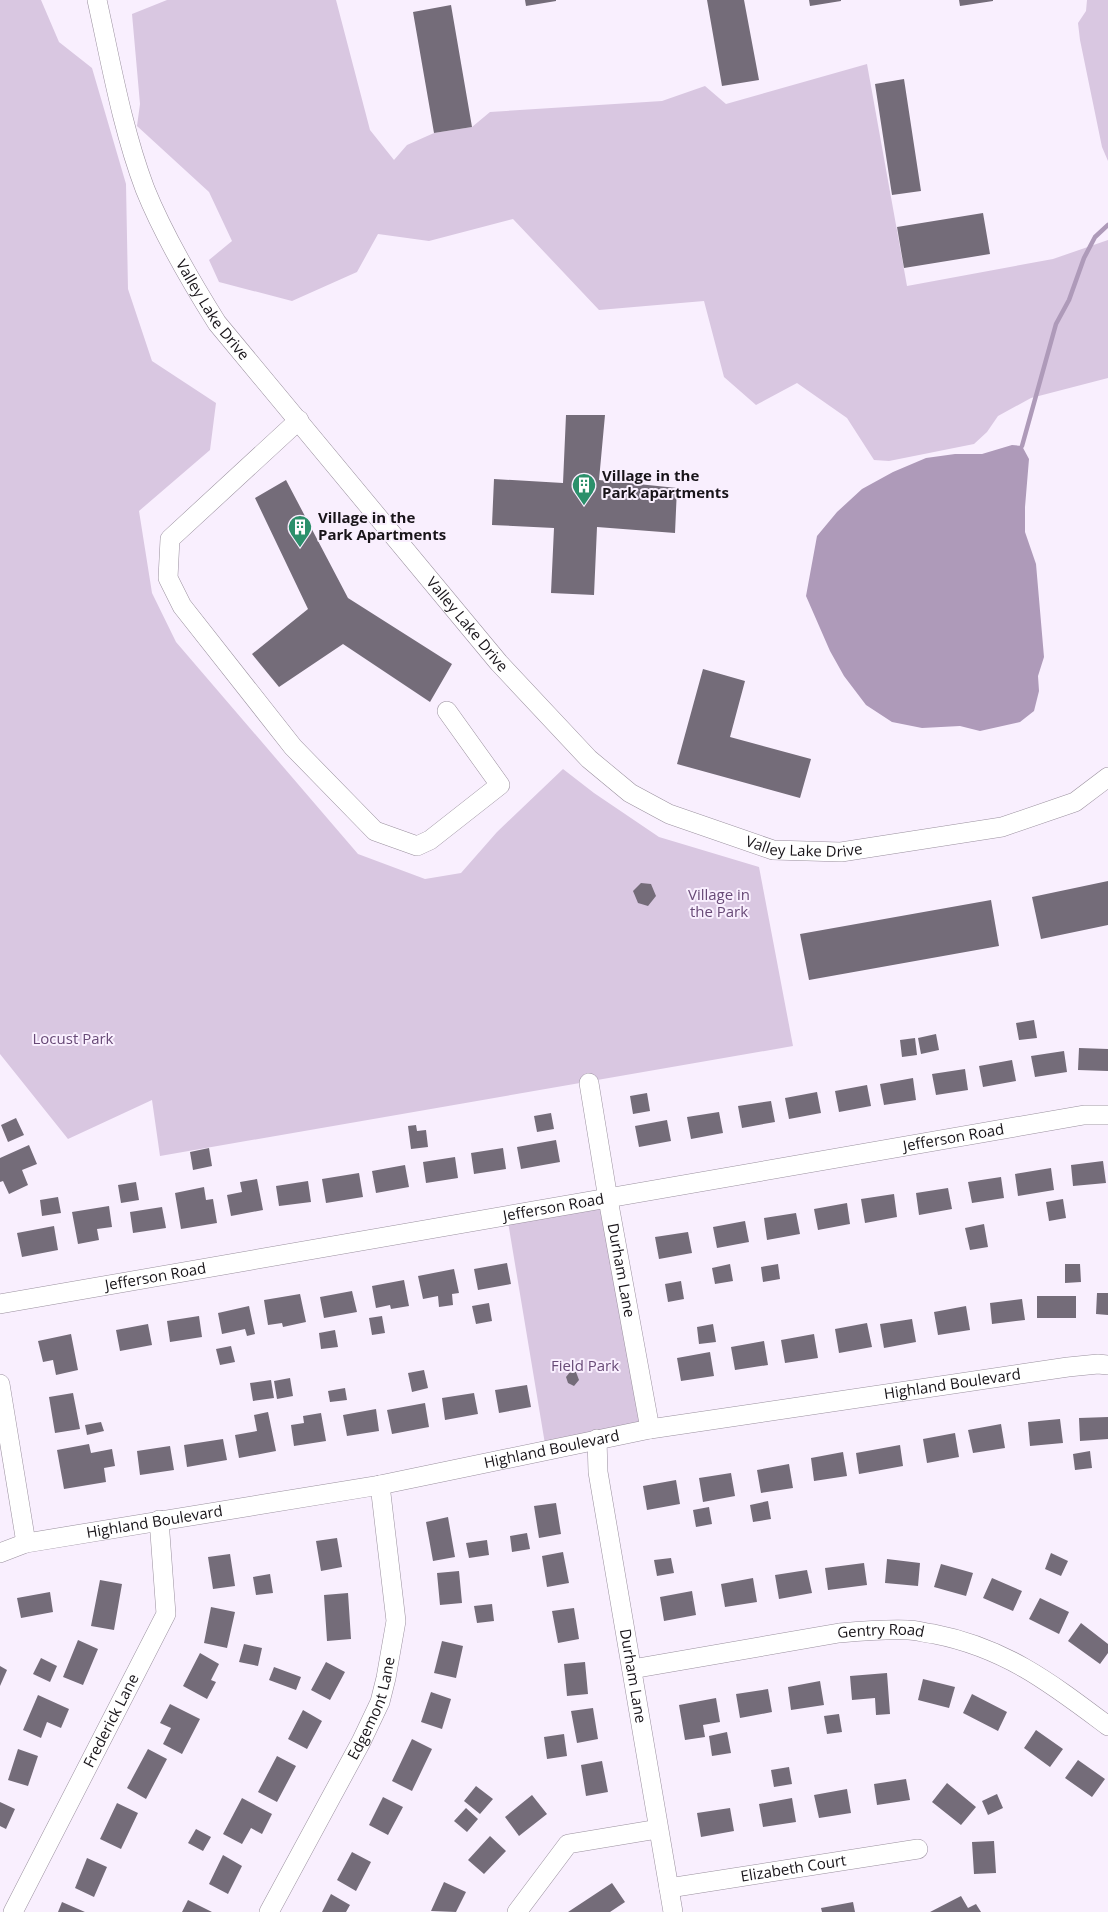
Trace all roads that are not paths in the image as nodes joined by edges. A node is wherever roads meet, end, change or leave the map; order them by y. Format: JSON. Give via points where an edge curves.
{"nodes":[{"id":1,"x":96,"y":0,"type":"edge"},
{"id":2,"x":298,"y":420,"type":"junction"},
{"id":3,"x":447,"y":711,"type":"dead end"},
{"id":4,"x":1108,"y":777,"type":"edge"},
{"id":5,"x":590,"y":1083,"type":"dead end"},
{"id":6,"x":1108,"y":1115,"type":"edge"},
{"id":7,"x":608,"y":1199,"type":"junction"},
{"id":8,"x":0,"y":1304,"type":"edge"},
{"id":9,"x":1108,"y":1365,"type":"edge"},
{"id":10,"x":0,"y":1384,"type":"edge"},
{"id":11,"x":650,"y":1429,"type":"junction"},
{"id":12,"x":597,"y":1439,"type":"junction"},
{"id":13,"x":380,"y":1485,"type":"junction"},
{"id":14,"x":160,"y":1520,"type":"junction"},
{"id":15,"x":26,"y":1543,"type":"junction"},
{"id":16,"x":0,"y":1553,"type":"edge"},
{"id":17,"x":632,"y":1669,"type":"junction"},
{"id":18,"x":1108,"y":1726,"type":"edge"},
{"id":19,"x":658,"y":1829,"type":"junction"},
{"id":20,"x":918,"y":1849,"type":"dead end"},
{"id":21,"x":669,"y":1888,"type":"junction"},
{"id":22,"x":13,"y":1912,"type":"edge"},
{"id":23,"x":269,"y":1912,"type":"edge"},
{"id":24,"x":517,"y":1912,"type":"edge"},
{"id":25,"x":673,"y":1912,"type":"edge"}],
"edges":[{"from":1,"to":2,"type":"street","name":"Valley Lake Drive","via":[[127,131],[145,188],[179,263],[216,323]]},
{"from":2,"to":3,"type":"street","via":[[170,539],[168,578],[182,606],[293,747],[375,831],[417,846],[430,840],[500,785]]},
{"from":2,"to":4,"type":"street","name":"Valley Lake Drive","via":[[499,663],[589,759],[630,793],[669,814],[774,850],[841,852],[1002,827],[1075,802]]},
{"from":5,"to":7,"type":"street","name":"Durham Lane"},
{"from":6,"to":7,"type":"street","name":"Jefferson Road","via":[[1084,1115]]},
{"from":7,"to":8,"type":"street","name":"Jefferson Road"},
{"from":7,"to":11,"type":"street","name":"Durham Lane"},
{"from":9,"to":11,"type":"street","name":"Highland Boulevard","via":[[1068,1367]]},
{"from":10,"to":15,"type":"street"},
{"from":11,"to":12,"type":"street","name":"Highland Boulevard"},
{"from":12,"to":13,"type":"street","name":"Highland Boulevard"},
{"from":12,"to":17,"type":"street","name":"Durham Lane","via":[[598,1472]]},
{"from":13,"to":14,"type":"street","name":"Highland Boulevard"},
{"from":13,"to":23,"type":"street","name":"Edgemont Lane","via":[[396,1621],[380,1702]]},
{"from":14,"to":15,"type":"street","name":"Highland Boulevard"},
{"from":14,"to":22,"type":"street","name":"Frederick Lane","via":[[166,1614]]},
{"from":15,"to":16,"type":"street","name":"Highland Boulevard"},
{"from":17,"to":18,"type":"street","name":"Gentry Road","via":[[839,1634],[909,1630],[949,1637],[1009,1658],[1039,1675]]},
{"from":17,"to":19,"type":"street","name":"Durham Lane"},
{"from":19,"to":21,"type":"street","name":"Durham Lane"},
{"from":19,"to":24,"type":"street","via":[[568,1844]]},
{"from":20,"to":21,"type":"street","name":"Elizabeth Court"},
{"from":21,"to":25,"type":"street","name":"Durham Lane"}]}
